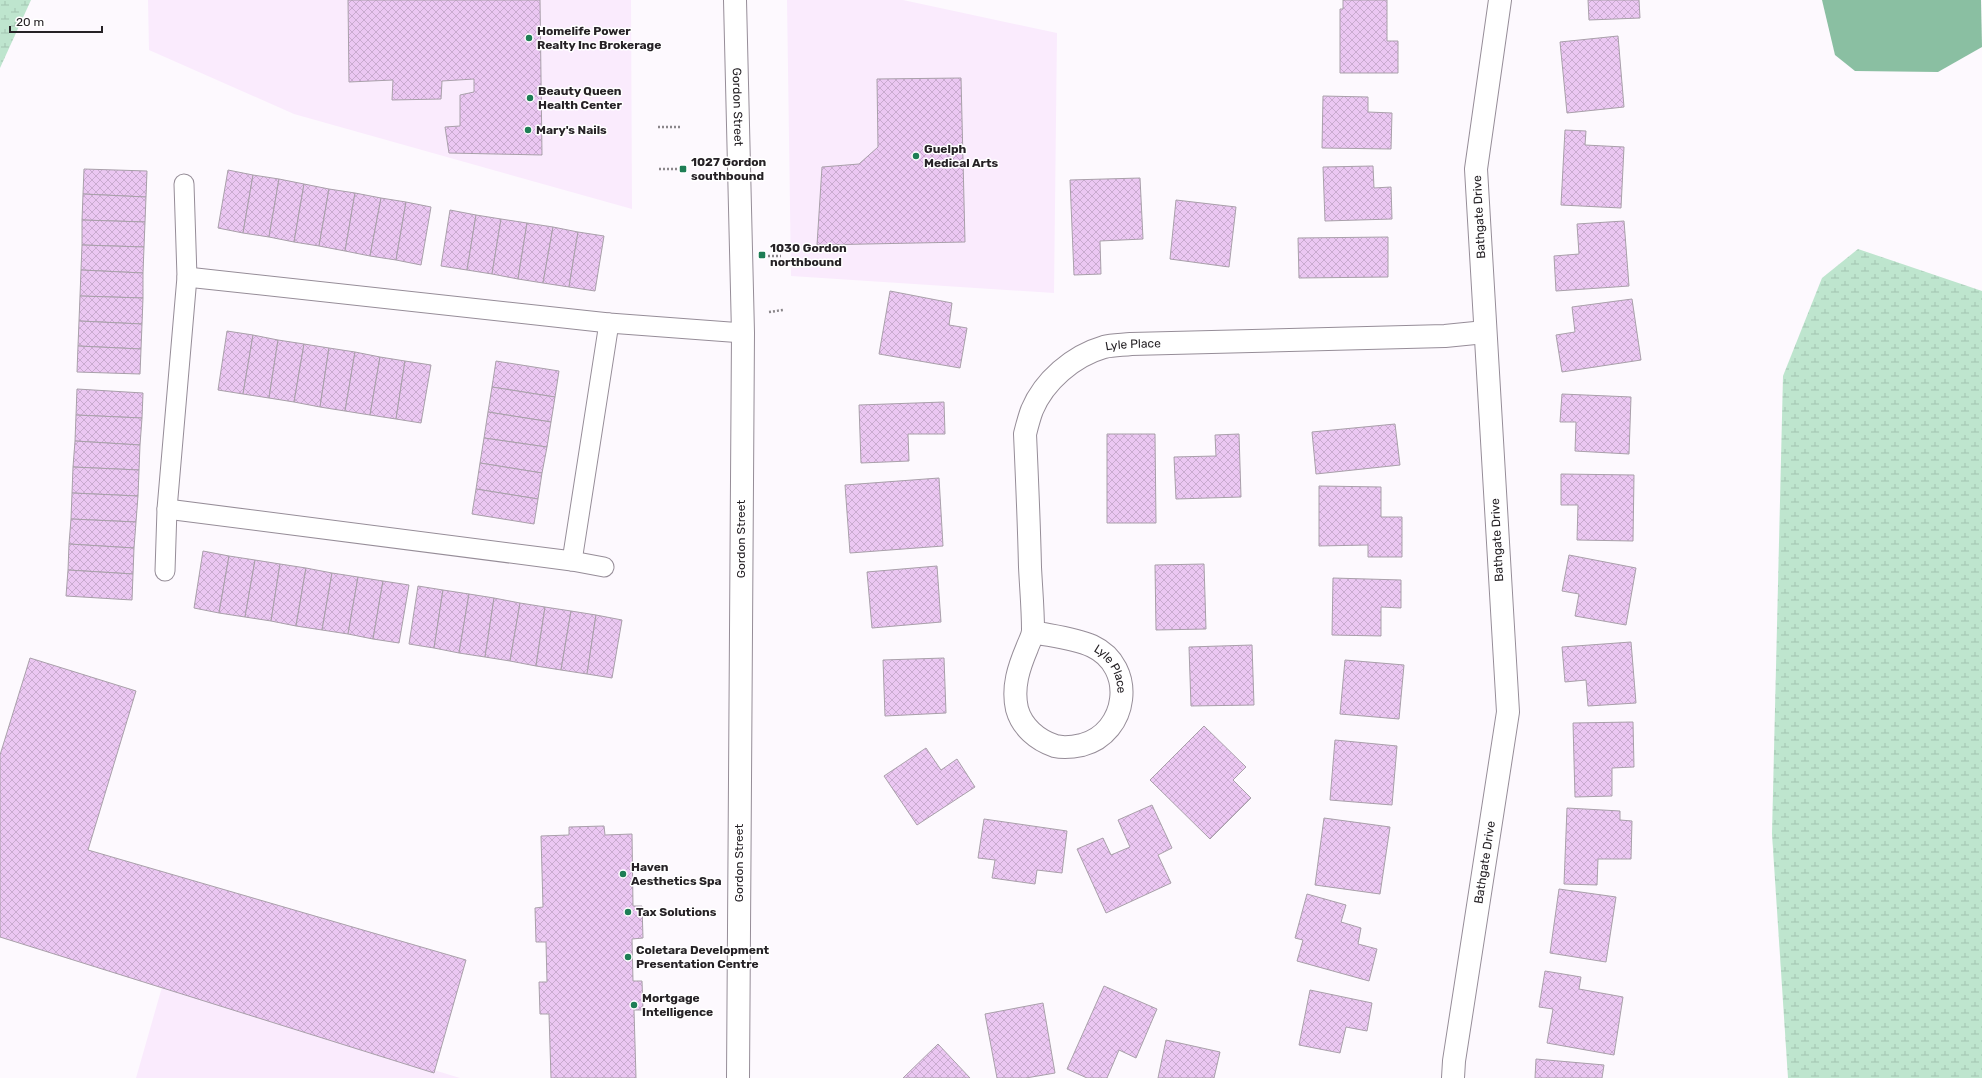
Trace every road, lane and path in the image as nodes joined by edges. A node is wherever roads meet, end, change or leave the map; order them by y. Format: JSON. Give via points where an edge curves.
{"nodes":[{"id":1,"x":735,"y":0,"type":"edge"},
{"id":2,"x":1500,"y":0,"type":"edge"},
{"id":3,"x":658,"y":127,"type":"dead end"},
{"id":4,"x":682,"y":127,"type":"dead end"},
{"id":5,"x":659,"y":169,"type":"dead end"},
{"id":6,"x":684,"y":169,"type":"dead end"},
{"id":7,"x":184,"y":184,"type":"dead end"},
{"id":8,"x":762,"y":255,"type":"dead end"},
{"id":9,"x":781,"y":256,"type":"dead end"},
{"id":10,"x":187,"y":277,"type":"junction"},
{"id":11,"x":783,"y":310,"type":"dead end"},
{"id":12,"x":763,"y":312,"type":"dead end"},
{"id":13,"x":609,"y":323,"type":"junction"},
{"id":14,"x":1485,"y":332,"type":"junction"},
{"id":15,"x":743,"y":333,"type":"junction"},
{"id":16,"x":167,"y":509,"type":"junction"},
{"id":17,"x":572,"y":561,"type":"junction"},
{"id":18,"x":604,"y":567,"type":"dead end"},
{"id":19,"x":165,"y":572,"type":"dead end"},
{"id":20,"x":1033,"y":632,"type":"junction"},
{"id":21,"x":738,"y":1078,"type":"edge"},
{"id":22,"x":1453,"y":1078,"type":"edge"}],
"edges":[{"from":1,"to":15,"type":"street","name":"Gordon Street"},
{"from":2,"to":14,"type":"street","name":"Bathgate Drive","via":[[1476,169]]},
{"from":3,"to":4,"type":"path"},
{"from":5,"to":6,"type":"path"},
{"from":7,"to":10,"type":"lane"},
{"from":8,"to":9,"type":"path"},
{"from":10,"to":13,"type":"lane"},
{"from":10,"to":16,"type":"lane"},
{"from":11,"to":12,"type":"path"},
{"from":13,"to":15,"type":"lane"},
{"from":13,"to":17,"type":"lane"},
{"from":14,"to":20,"type":"street","name":"Lyle Place","via":[[1445,336],[1131,344],[1105,347],[1082,355],[1062,370],[1045,388],[1032,410],[1025,434]]},
{"from":14,"to":22,"type":"street","name":"Bathgate Drive","via":[[1508,712]]},
{"from":15,"to":21,"type":"street","name":"Gordon Street"},
{"from":16,"to":17,"type":"lane"},
{"from":16,"to":19,"type":"lane"},
{"from":17,"to":18,"type":"lane"},
{"from":20,"to":20,"type":"street","name":"Lyle Place","via":[[1092,646],[1106,656],[1116,670],[1122,687],[1121,704],[1116,720],[1105,733],[1091,743],[1074,747],[1056,746],[1039,738],[1026,726],[1018,710],[1015,691],[1018,674]]}]}
